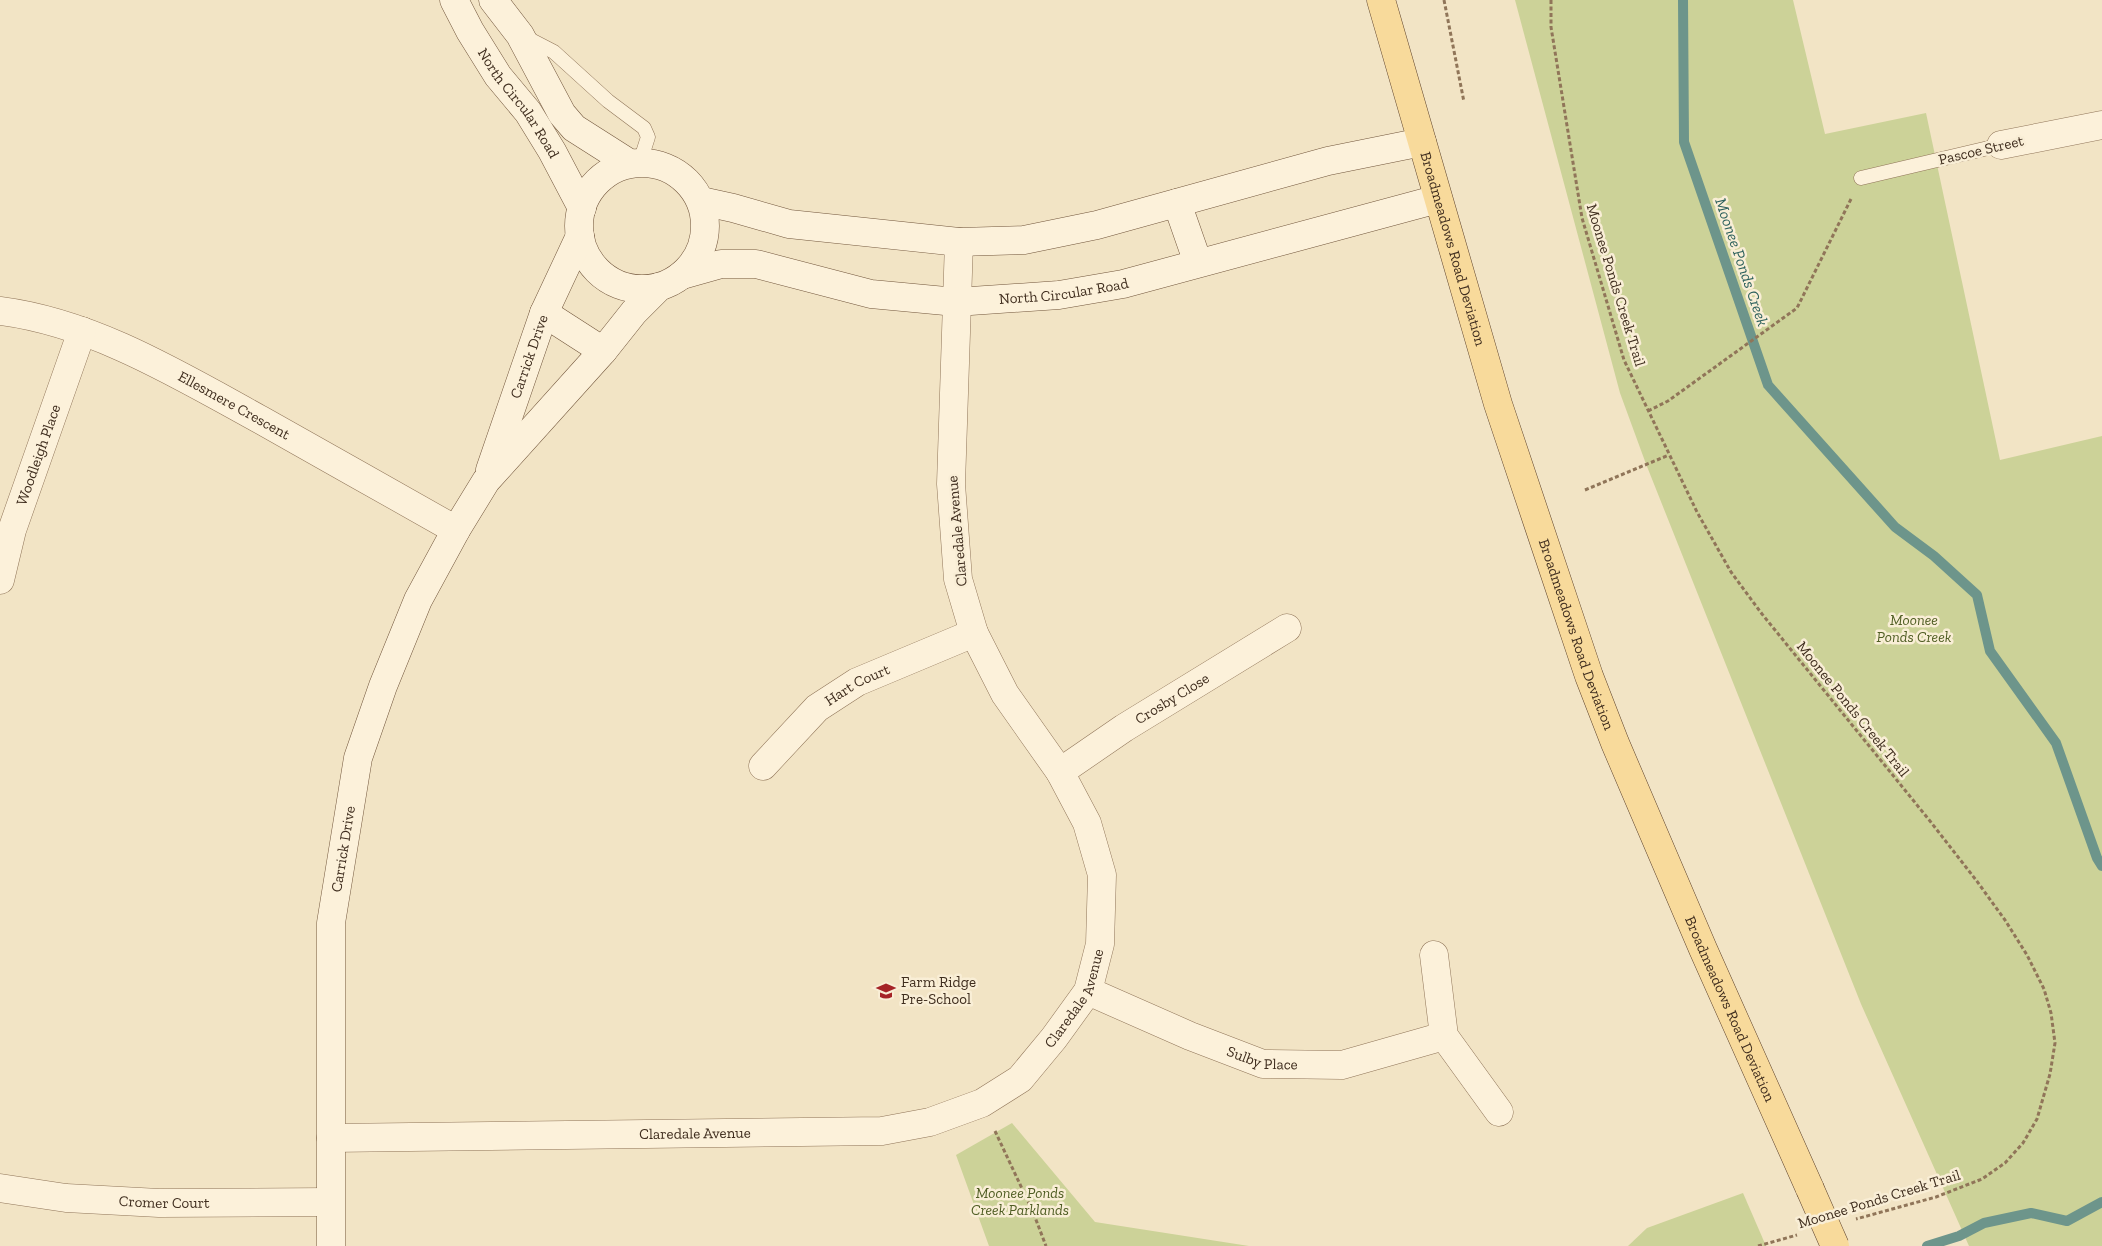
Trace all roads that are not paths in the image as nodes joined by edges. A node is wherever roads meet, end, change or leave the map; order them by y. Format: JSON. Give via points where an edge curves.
{"nodes":[{"id":1,"x":454,"y":0,"type":"edge"},
{"id":2,"x":493,"y":0,"type":"edge"},
{"id":3,"x":1381,"y":0,"type":"edge"},
{"id":4,"x":520,"y":35,"type":"junction"},
{"id":5,"x":2102,"y":125,"type":"edge"},
{"id":6,"x":1422,"y":142,"type":"junction"},
{"id":7,"x":2000,"y":145,"type":"joint"},
{"id":8,"x":634,"y":163,"type":"junction"},
{"id":9,"x":1861,"y":178,"type":"road end"},
{"id":10,"x":1438,"y":199,"type":"junction"},
{"id":11,"x":700,"y":201,"type":"junction"},
{"id":12,"x":1177,"y":203,"type":"junction"},
{"id":13,"x":582,"y":208,"type":"junction"},
{"id":14,"x":580,"y":236,"type":"junction"},
{"id":15,"x":959,"y":242,"type":"junction"},
{"id":16,"x":1198,"y":263,"type":"junction"},
{"id":17,"x":671,"y":281,"type":"junction"},
{"id":18,"x":956,"y":302,"type":"junction"},
{"id":19,"x":0,"y":311,"type":"edge"},
{"id":20,"x":544,"y":313,"type":"junction"},
{"id":21,"x":82,"y":331,"type":"junction"},
{"id":22,"x":603,"y":351,"type":"junction"},
{"id":23,"x":486,"y":481,"type":"junction"},
{"id":24,"x":456,"y":530,"type":"junction"},
{"id":25,"x":0,"y":580,"type":"edge"},
{"id":26,"x":1287,"y":628,"type":"dead end"},
{"id":27,"x":974,"y":633,"type":"junction"},
{"id":28,"x":763,"y":766,"type":"dead end"},
{"id":29,"x":1060,"y":772,"type":"junction"},
{"id":30,"x":1434,"y":955,"type":"dead end"},
{"id":31,"x":1088,"y":991,"type":"junction"},
{"id":32,"x":1444,"y":1036,"type":"junction"},
{"id":33,"x":1499,"y":1112,"type":"dead end"},
{"id":34,"x":331,"y":1138,"type":"junction"},
{"id":35,"x":0,"y":1188,"type":"edge"},
{"id":36,"x":330,"y":1202,"type":"junction"},
{"id":37,"x":331,"y":1246,"type":"edge"},
{"id":38,"x":1835,"y":1246,"type":"edge"}],
"edges":[{"from":1,"to":13,"type":"street","name":"North Circular Road","via":[[498,76],[528,112],[552,151]]},
{"from":2,"to":4,"type":"street","name":"North Circular Road"},
{"from":3,"to":6,"type":"main road","name":"Broadmeadows Road Deviation"},
{"from":4,"to":8,"type":"street","name":"North Circular Road","via":[[562,114],[574,128]]},
{"from":4,"to":8,"type":"lane","via":[[554,52],[608,101],[644,128],[648,137]]},
{"from":5,"to":7,"type":"street","name":"Pascoe Street"},
{"from":6,"to":10,"type":"main road","name":"Broadmeadows Road Deviation"},
{"from":6,"to":12,"type":"street","via":[[1328,162]]},
{"from":7,"to":9,"type":"lane","name":"Pascoe Street"},
{"from":8,"to":11,"type":"street","via":[[659,164],[676,172],[691,185]]},
{"from":8,"to":13,"type":"street","via":[[612,170],[599,179],[588,192]]},
{"from":10,"to":16,"type":"street","name":"North Circular Road"},
{"from":10,"to":38,"type":"main road","name":"Broadmeadows Road Deviation","bridge":true,"via":[[1498,404],[1589,676],[1703,949]]},
{"from":11,"to":15,"type":"street","via":[[789,224]]},
{"from":11,"to":17,"type":"street","via":[[705,221],[704,242],[695,260]]},
{"from":12,"to":15,"type":"street","via":[[1097,225],[1024,240]]},
{"from":12,"to":16,"type":"street"},
{"from":13,"to":14,"type":"street"},
{"from":14,"to":17,"type":"street","via":[[586,256],[600,273],[618,284],[638,289]]},
{"from":14,"to":20,"type":"street","name":"Carrick Drive"},
{"from":15,"to":18,"type":"street","name":"Claredale Avenue"},
{"from":16,"to":18,"type":"street","name":"North Circular Road","via":[[1123,284],[1059,295]]},
{"from":17,"to":18,"type":"street","name":"North Circular Road","via":[[721,264],[756,264],[871,294]]},
{"from":17,"to":22,"type":"street","name":"Carrick Drive","via":[[634,312]]},
{"from":18,"to":27,"type":"street","name":"Claredale Avenue","via":[[952,484],[958,580]]},
{"from":19,"to":21,"type":"street","name":"Ellesmere Crescent"},
{"from":20,"to":22,"type":"street"},
{"from":20,"to":23,"type":"street","name":"Carrick Drive"},
{"from":21,"to":24,"type":"street","name":"Ellesmere Crescent","via":[[169,369]]},
{"from":21,"to":25,"type":"street","name":"Woodleigh Place","via":[[12,530]]},
{"from":22,"to":23,"type":"street","name":"Carrick Drive"},
{"from":23,"to":24,"type":"street","name":"Carrick Drive"},
{"from":24,"to":34,"type":"street","name":"Carrick Drive","via":[[418,600],[358,758],[331,923]]},
{"from":26,"to":29,"type":"street","name":"Crosby Close","via":[[1124,728]]},
{"from":27,"to":28,"type":"street","name":"Hart Court","via":[[857,682],[817,708]]},
{"from":27,"to":29,"type":"street","name":"Claredale Avenue","via":[[1006,694]]},
{"from":29,"to":31,"type":"street","name":"Claredale Avenue","via":[[1087,823],[1102,876],[1100,944]]},
{"from":30,"to":32,"type":"street"},
{"from":31,"to":32,"type":"street","name":"Sulby Place","via":[[1263,1064],[1342,1065]]},
{"from":31,"to":34,"type":"street","name":"Claredale Avenue","via":[[1020,1079],[982,1103],[930,1122],[882,1131]]},
{"from":32,"to":33,"type":"street"},
{"from":34,"to":36,"type":"street","name":"Carrick Drive"},
{"from":35,"to":36,"type":"street","name":"Cromer Court","via":[[66,1198],[159,1203]]},
{"from":36,"to":37,"type":"street","name":"Carrick Drive"}]}
